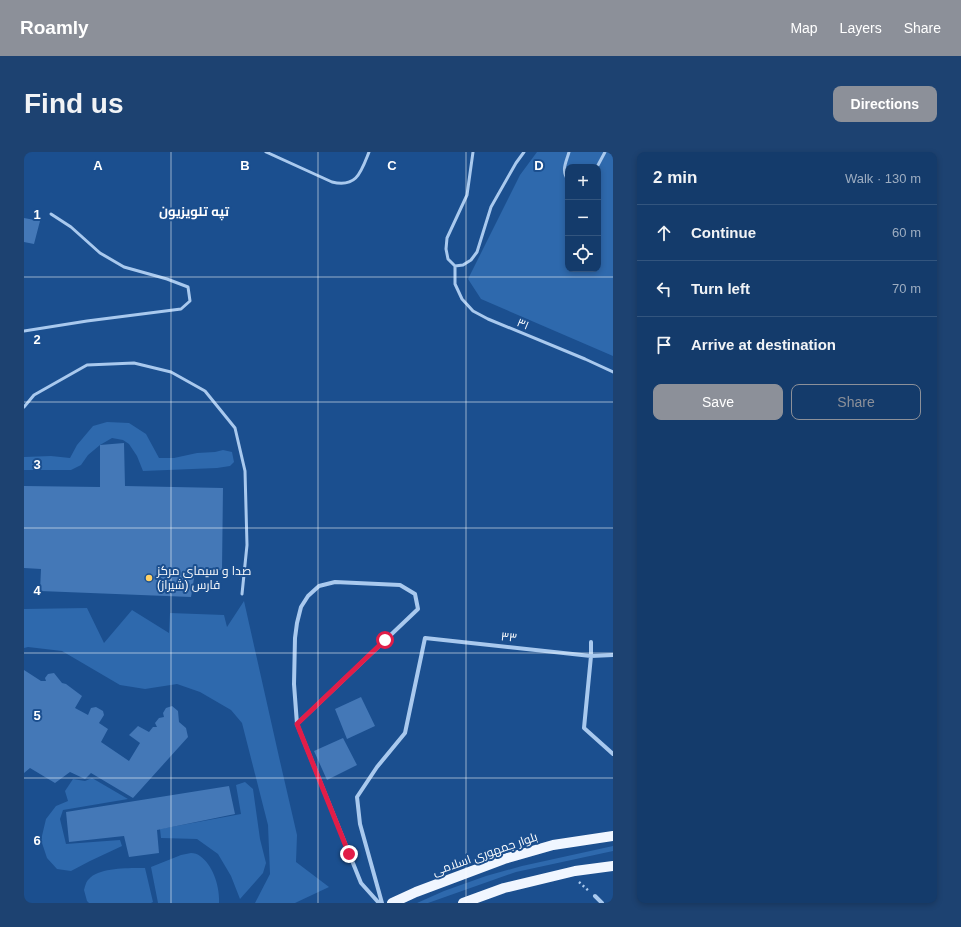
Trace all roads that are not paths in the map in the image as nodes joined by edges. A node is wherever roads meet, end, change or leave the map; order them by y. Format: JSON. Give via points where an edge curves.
{"nodes":[{"id":1,"x":266,"y":152,"type":"edge"},
{"id":2,"x":369,"y":152,"type":"edge"},
{"id":3,"x":473,"y":152,"type":"edge"},
{"id":4,"x":524,"y":152,"type":"edge"},
{"id":5,"x":569,"y":152,"type":"edge"},
{"id":6,"x":605,"y":152,"type":"edge"},
{"id":7,"x":566,"y":164,"type":"edge"},
{"id":8,"x":599,"y":164,"type":"edge"},
{"id":9,"x":51,"y":214,"type":"dead end"},
{"id":10,"x":455,"y":266,"type":"junction"},
{"id":11,"x":24,"y":331,"type":"edge"},
{"id":12,"x":613,"y":372,"type":"edge"},
{"id":13,"x":24,"y":407,"type":"edge"},
{"id":14,"x":242,"y":594,"type":"dead end"},
{"id":15,"x":591,"y":642,"type":"dead end"},
{"id":16,"x":613,"y":655,"type":"edge"},
{"id":17,"x":591,"y":656,"type":"junction"},
{"id":18,"x":297,"y":724,"type":"junction"},
{"id":19,"x":613,"y":754,"type":"edge"},
{"id":20,"x":613,"y":836,"type":"edge"},
{"id":21,"x":613,"y":866,"type":"edge"},
{"id":22,"x":595,"y":896,"type":"road end"},
{"id":23,"x":380,"y":903,"type":"edge"},
{"id":24,"x":392,"y":903,"type":"edge"},
{"id":25,"x":463,"y":903,"type":"edge"},
{"id":26,"x":602,"y":903,"type":"edge"}],
"edges":[{"from":1,"to":2,"type":"lane","via":[[339,184],[354,180],[360,174]]},
{"from":3,"to":10,"type":"lane","via":[[467,195],[447,238],[448,259]]},
{"from":4,"to":10,"type":"lane","via":[[490,207],[477,252],[471,260]]},
{"from":5,"to":7,"type":"lane"},
{"from":6,"to":8,"type":"lane"},
{"from":9,"to":11,"type":"lane","via":[[71,226],[100,253],[124,267],[188,287],[190,301],[181,309]]},
{"from":10,"to":12,"type":"lane","name":"۳۱","via":[[455,284],[462,299],[473,311]]},
{"from":13,"to":14,"type":"lane","via":[[34,395],[87,365],[134,363],[171,372],[205,391],[235,428],[245,471],[247,545]]},
{"from":15,"to":17,"type":"street"},
{"from":16,"to":17,"type":"street","name":"۳۳"},
{"from":17,"to":19,"type":"street","via":[[584,728]]},
{"from":17,"to":23,"type":"street","name":"۳۳","via":[[425,638],[405,734],[377,767],[357,797],[360,824]]},
{"from":18,"to":18,"type":"street","via":[[294,684],[295,638],[301,606],[308,596],[319,586],[335,582],[400,585],[416,594],[418,609]]},
{"from":18,"to":23,"type":"street","via":[[361,883]]},
{"from":20,"to":24,"type":"main road","name":"بلوار جمهوری اسلامی","via":[[553,845],[504,859]]},
{"from":21,"to":25,"type":"main road","via":[[568,873],[504,888]]},
{"from":22,"to":26,"type":"street"}]}
